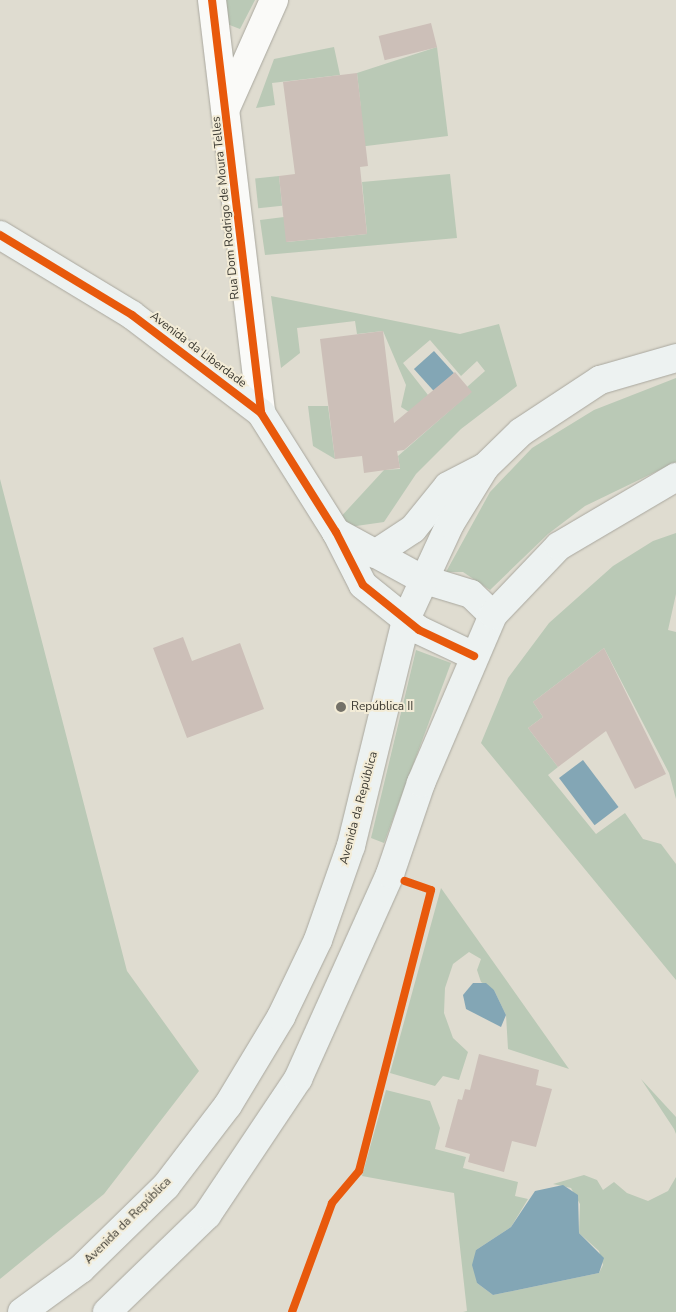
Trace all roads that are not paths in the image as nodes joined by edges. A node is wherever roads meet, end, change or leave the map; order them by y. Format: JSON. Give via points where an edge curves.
{"nodes":[{"id":1,"x":212,"y":0,"type":"edge"},
{"id":2,"x":274,"y":0,"type":"edge"},
{"id":3,"x":226,"y":108,"type":"junction"},
{"id":4,"x":0,"y":235,"type":"edge"},
{"id":5,"x":676,"y":358,"type":"edge"},
{"id":6,"x":261,"y":413,"type":"junction"},
{"id":7,"x":485,"y":467,"type":"junction"},
{"id":8,"x":676,"y":477,"type":"edge"},
{"id":9,"x":336,"y":532,"type":"junction"},
{"id":10,"x":375,"y":554,"type":"junction"},
{"id":11,"x":422,"y":579,"type":"junction"},
{"id":12,"x":493,"y":615,"type":"junction"},
{"id":13,"x":407,"y":617,"type":"junction"},
{"id":14,"x":474,"y":656,"type":"junction"},
{"id":15,"x":22,"y":1312,"type":"edge"},
{"id":16,"x":106,"y":1312,"type":"edge"}],
"edges":[{"from":1,"to":3,"type":"street","name":"Rua Dom Rodrigo de Moura Telles"},
{"from":2,"to":3,"type":"street"},
{"from":3,"to":6,"type":"street","name":"Rua Dom Rodrigo de Moura Telles"},
{"from":4,"to":6,"type":"main road","name":"Avenida da Liberdade","via":[[132,315]]},
{"from":5,"to":7,"type":"main road","name":"Avenida da República","via":[[600,380],[521,432]]},
{"from":6,"to":9,"type":"main road","name":"Avenida da Liberdade"},
{"from":7,"to":10,"type":"main road","via":[[448,486],[413,529]]},
{"from":7,"to":11,"type":"main road","name":"Avenida da República"},
{"from":8,"to":12,"type":"main road","via":[[559,546]]},
{"from":9,"to":10,"type":"main road"},
{"from":9,"to":13,"type":"main road","name":"Avenida da Liberdade","via":[[363,585]]},
{"from":10,"to":11,"type":"main road"},
{"from":11,"to":12,"type":"main road","via":[[471,594]]},
{"from":11,"to":13,"type":"main road","name":"Avenida da República"},
{"from":12,"to":14,"type":"main road"},
{"from":13,"to":14,"type":"main road","name":"Avenida da Liberdade","via":[[436,641]]},
{"from":13,"to":15,"type":"main road","name":"Avenida da República","via":[[351,846],[318,940],[281,1017],[228,1105],[166,1186],[81,1268]]},
{"from":14,"to":16,"type":"main road","via":[[390,874],[298,1079],[207,1214]]}]}
